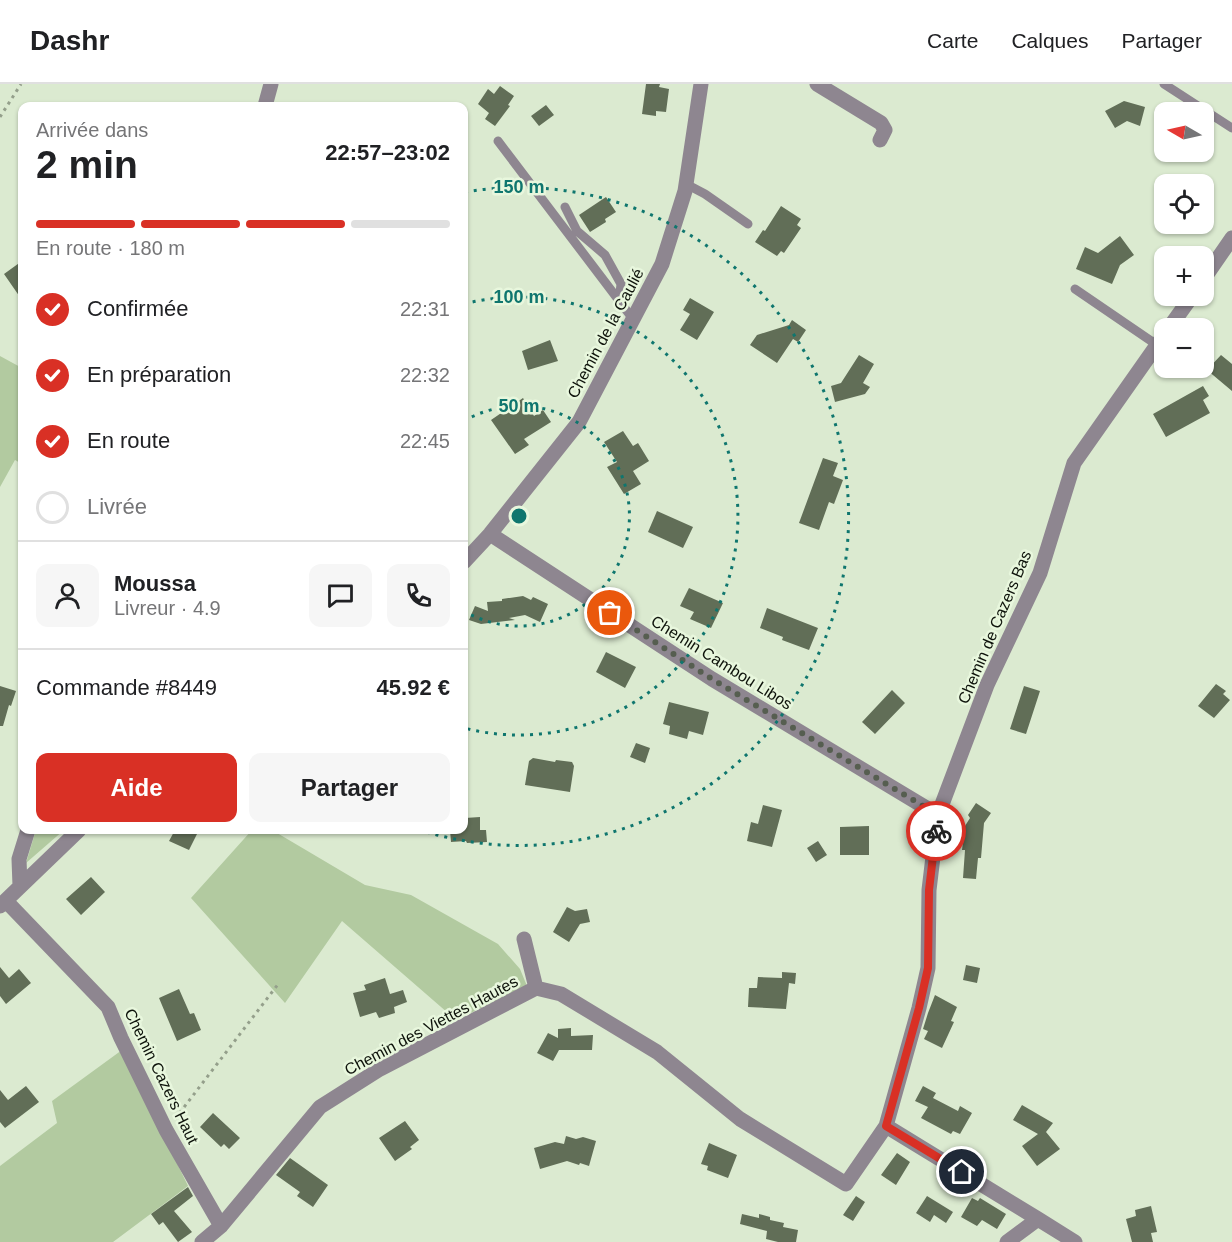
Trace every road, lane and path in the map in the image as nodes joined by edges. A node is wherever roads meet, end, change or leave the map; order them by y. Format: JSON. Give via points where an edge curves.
{"nodes":[{"id":1,"x":21,"y":84,"type":"edge"},
{"id":2,"x":271,"y":84,"type":"edge"},
{"id":3,"x":701,"y":84,"type":"edge"},
{"id":4,"x":817,"y":84,"type":"edge"},
{"id":5,"x":1164,"y":84,"type":"edge"},
{"id":6,"x":266,"y":102,"type":"edge"},
{"id":7,"x":0,"y":117,"type":"edge"},
{"id":8,"x":1232,"y":128,"type":"edge"},
{"id":9,"x":880,"y":140,"type":"dead end"},
{"id":10,"x":498,"y":141,"type":"dead end"},
{"id":11,"x":686,"y":184,"type":"junction"},
{"id":12,"x":565,"y":207,"type":"dead end"},
{"id":13,"x":748,"y":224,"type":"dead end"},
{"id":14,"x":1232,"y":238,"type":"edge"},
{"id":15,"x":1214,"y":264,"type":"edge"},
{"id":16,"x":1075,"y":289,"type":"dead end"},
{"id":17,"x":619,"y":302,"type":"junction"},
{"id":18,"x":633,"y":320,"type":"junction"},
{"id":19,"x":1154,"y":336,"type":"edge"},
{"id":20,"x":1154,"y":349,"type":"edge"},
{"id":21,"x":490,"y":534,"type":"junction"},
{"id":22,"x":468,"y":558,"type":"edge"},
{"id":23,"x":938,"y":815,"type":"junction"},
{"id":24,"x":27,"y":834,"type":"edge"},
{"id":25,"x":75,"y":834,"type":"edge"},
{"id":26,"x":20,"y":886,"type":"junction"},
{"id":27,"x":3,"y":903,"type":"edge"},
{"id":28,"x":524,"y":939,"type":"dead end"},
{"id":29,"x":279,"y":983,"type":"dead end"},
{"id":30,"x":537,"y":988,"type":"junction"},
{"id":31,"x":886,"y":1126,"type":"junction"},
{"id":32,"x":166,"y":1130,"type":"junction"},
{"id":33,"x":1038,"y":1218,"type":"junction"},
{"id":34,"x":221,"y":1226,"type":"junction"},
{"id":35,"x":202,"y":1242,"type":"edge"},
{"id":36,"x":1007,"y":1242,"type":"edge"},
{"id":37,"x":1075,"y":1242,"type":"edge"}],
"edges":[{"from":1,"to":7,"type":"path"},
{"from":2,"to":6,"type":"street"},
{"from":3,"to":11,"type":"street","name":"Chemin de la Caulié"},
{"from":4,"to":9,"type":"street","via":[[881,123],[885,130]]},
{"from":5,"to":8,"type":"lane"},
{"from":10,"to":17,"type":"lane"},
{"from":11,"to":13,"type":"lane"},
{"from":11,"to":18,"type":"street","name":"Chemin de la Caulié","via":[[662,264]]},
{"from":12,"to":17,"type":"lane","via":[[577,231],[605,255],[621,284]]},
{"from":14,"to":15,"type":"street"},
{"from":16,"to":19,"type":"lane"},
{"from":17,"to":18,"type":"lane"},
{"from":18,"to":21,"type":"street","name":"Chemin de la Caulié","via":[[579,422]]},
{"from":20,"to":23,"type":"street","name":"Chemin de Cazers Bas","via":[[1074,463],[1040,573],[987,685]]},
{"from":21,"to":22,"type":"street","name":"Chemin de la Caulié"},
{"from":21,"to":23,"type":"street","name":"Chemin Cambou Libos","via":[[712,679]]},
{"from":23,"to":31,"type":"street","name":"Chemin des Viettes Hautes","via":[[929,890],[928,968]]},
{"from":24,"to":26,"type":"street","via":[[19,859]]},
{"from":25,"to":26,"type":"street"},
{"from":26,"to":27,"type":"street"},
{"from":27,"to":32,"type":"street","name":"Chemin Cazers Haut","via":[[108,1007]]},
{"from":28,"to":30,"type":"street"},
{"from":29,"to":32,"type":"path"},
{"from":30,"to":31,"type":"street","name":"Chemin des Viettes Hautes","via":[[561,994],[657,1052],[740,1119],[846,1184]]},
{"from":30,"to":34,"type":"street","name":"Chemin des Viettes Hautes","via":[[380,1069],[320,1107]]},
{"from":31,"to":33,"type":"street"},
{"from":32,"to":34,"type":"street","name":"Chemin Cazers Haut"},
{"from":33,"to":36,"type":"street"},
{"from":33,"to":37,"type":"street"},
{"from":34,"to":35,"type":"street","name":"Chemin des Viettes Hautes"}]}
